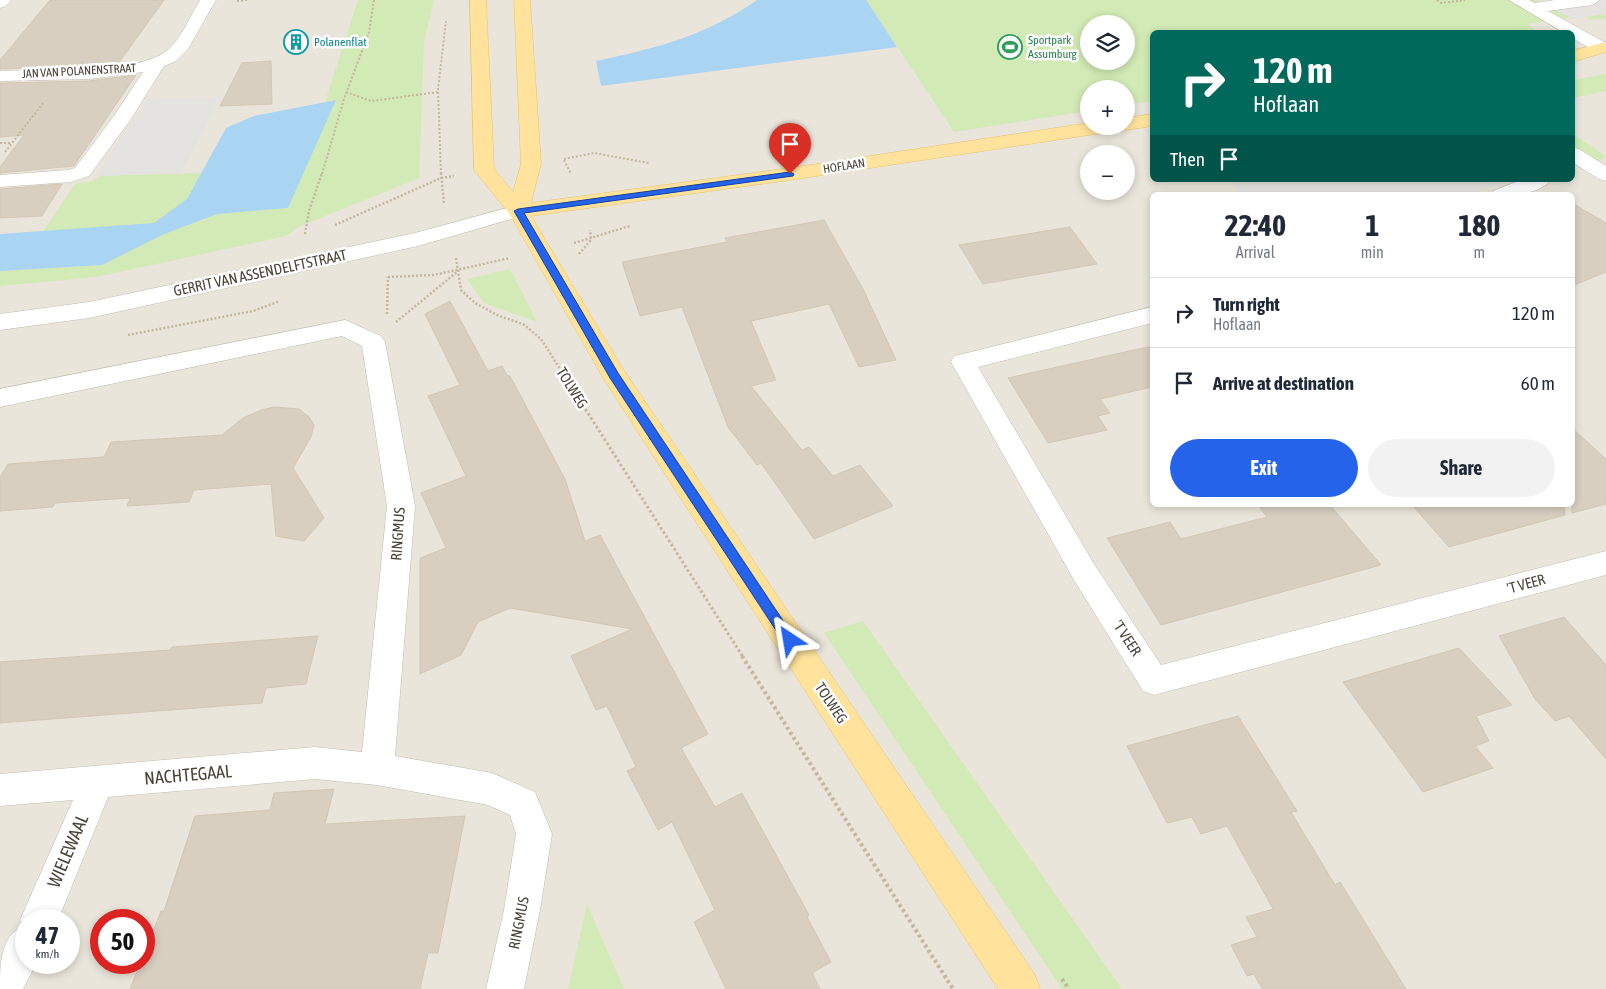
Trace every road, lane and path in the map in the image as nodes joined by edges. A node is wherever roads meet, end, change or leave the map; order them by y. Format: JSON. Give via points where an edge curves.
{"nodes":[{"id":1,"x":3,"y":0,"type":"edge"},
{"id":2,"x":208,"y":0,"type":"edge"},
{"id":3,"x":374,"y":0,"type":"edge"},
{"id":4,"x":478,"y":0,"type":"edge"},
{"id":5,"x":522,"y":0,"type":"edge"},
{"id":6,"x":1437,"y":0,"type":"edge"},
{"id":7,"x":1465,"y":0,"type":"edge"},
{"id":8,"x":1592,"y":0,"type":"edge"},
{"id":9,"x":0,"y":3,"type":"edge"},
{"id":10,"x":1524,"y":4,"type":"edge"},
{"id":11,"x":448,"y":14,"type":"dead end"},
{"id":12,"x":1572,"y":30,"type":"edge"},
{"id":13,"x":1575,"y":32,"type":"edge"},
{"id":14,"x":1605,"y":48,"type":"edge"},
{"id":15,"x":1575,"y":56,"type":"edge"},
{"id":16,"x":157,"y":64,"type":"junction"},
{"id":17,"x":66,"y":73,"type":"junction"},
{"id":18,"x":0,"y":76,"type":"edge"},
{"id":19,"x":346,"y":92,"type":"junction"},
{"id":20,"x":440,"y":92,"type":"junction"},
{"id":21,"x":1150,"y":120,"type":"edge"},
{"id":22,"x":1135,"y":123,"type":"edge"},
{"id":23,"x":1080,"y":130,"type":"edge"},
{"id":24,"x":0,"y":143,"type":"edge"},
{"id":25,"x":12,"y":143,"type":"junction"},
{"id":26,"x":4,"y":153,"type":"dead end"},
{"id":27,"x":1577,"y":161,"type":"edge"},
{"id":28,"x":1606,"y":175,"type":"edge"},
{"id":29,"x":441,"y":178,"type":"dead end"},
{"id":30,"x":0,"y":181,"type":"edge"},
{"id":31,"x":1535,"y":182,"type":"edge"},
{"id":32,"x":1508,"y":192,"type":"edge"},
{"id":33,"x":518,"y":211,"type":"junction"},
{"id":34,"x":304,"y":240,"type":"dead end"},
{"id":35,"x":541,"y":250,"type":"junction"},
{"id":36,"x":458,"y":271,"type":"junction"},
{"id":37,"x":388,"y":277,"type":"dead end"},
{"id":38,"x":1150,"y":315,"type":"edge"},
{"id":39,"x":0,"y":322,"type":"edge"},
{"id":40,"x":380,"y":336,"type":"junction"},
{"id":41,"x":0,"y":398,"type":"edge"},
{"id":42,"x":1606,"y":563,"type":"edge"},
{"id":43,"x":377,"y":769,"type":"junction"},
{"id":44,"x":97,"y":783,"type":"junction"},
{"id":45,"x":0,"y":790,"type":"edge"},
{"id":46,"x":44,"y":909,"type":"edge"},
{"id":47,"x":15,"y":965,"type":"edge"},
{"id":48,"x":2,"y":989,"type":"edge"},
{"id":49,"x":505,"y":989,"type":"edge"},
{"id":50,"x":953,"y":989,"type":"edge"},
{"id":51,"x":1021,"y":989,"type":"edge"}],
"edges":[{"from":1,"to":9,"type":"street"},
{"from":2,"to":16,"type":"street","name":"JAN VAN POLANENSTRAAT","via":[[178,50]]},
{"from":3,"to":19,"type":"path","via":[[369,32]]},
{"from":4,"to":33,"type":"main road","name":"TOLWEG","via":[[484,170]]},
{"from":5,"to":33,"type":"main road","via":[[531,164]]},
{"from":6,"to":7,"type":"path","via":[[1442,3]]},
{"from":8,"to":10,"type":"street"},
{"from":10,"to":12,"type":"street"},
{"from":11,"to":20,"type":"path","via":[[441,46]]},
{"from":13,"to":14,"type":"street"},
{"from":14,"to":15,"type":"main road"},
{"from":16,"to":17,"type":"street","name":"JAN VAN POLANENSTRAAT","via":[[133,70]]},
{"from":16,"to":30,"type":"street","name":"JAN VAN POLANENSTRAAT","via":[[127,112],[82,172],[71,176]]},
{"from":17,"to":18,"type":"street","name":"JAN VAN POLANENSTRAAT"},
{"from":17,"to":25,"type":"path"},
{"from":19,"to":20,"type":"path","via":[[371,101]]},
{"from":19,"to":34,"type":"path","via":[[309,211]]},
{"from":20,"to":29,"type":"path"},
{"from":21,"to":22,"type":"main road"},
{"from":23,"to":33,"type":"main road","name":"HOFLAAN"},
{"from":24,"to":25,"type":"path"},
{"from":25,"to":26,"type":"path"},
{"from":27,"to":28,"type":"street"},
{"from":31,"to":32,"type":"street"},
{"from":33,"to":35,"type":"main road","name":"TOLWEG"},
{"from":33,"to":39,"type":"street","name":"GERRIT VAN ASSENDELFTSTRAAT","via":[[418,239],[108,306]]},
{"from":35,"to":36,"type":"path"},
{"from":35,"to":51,"type":"main road","name":"TOLWEG","via":[[614,375]]},
{"from":36,"to":40,"type":"path"},
{"from":36,"to":50,"type":"path","name":"TOLWEG","via":[[461,290],[475,303],[523,324],[541,339]]},
{"from":37,"to":40,"type":"path"},
{"from":38,"to":42,"type":"street","name":"'T VEER","via":[[962,362],[1084,572],[1154,680]]},
{"from":40,"to":41,"type":"street","via":[[345,328]]},
{"from":40,"to":43,"type":"street","name":"RINGMUS","via":[[401,506]]},
{"from":43,"to":44,"type":"street","name":"NACHTEGAAL","via":[[315,763]]},
{"from":43,"to":49,"type":"street","name":"RINGMUS","via":[[492,789],[523,804],[534,834]]},
{"from":44,"to":45,"type":"street","name":"NACHTEGAAL"},
{"from":44,"to":46,"type":"street","name":"WIELEWAAL"},
{"from":47,"to":48,"type":"street"}]}
